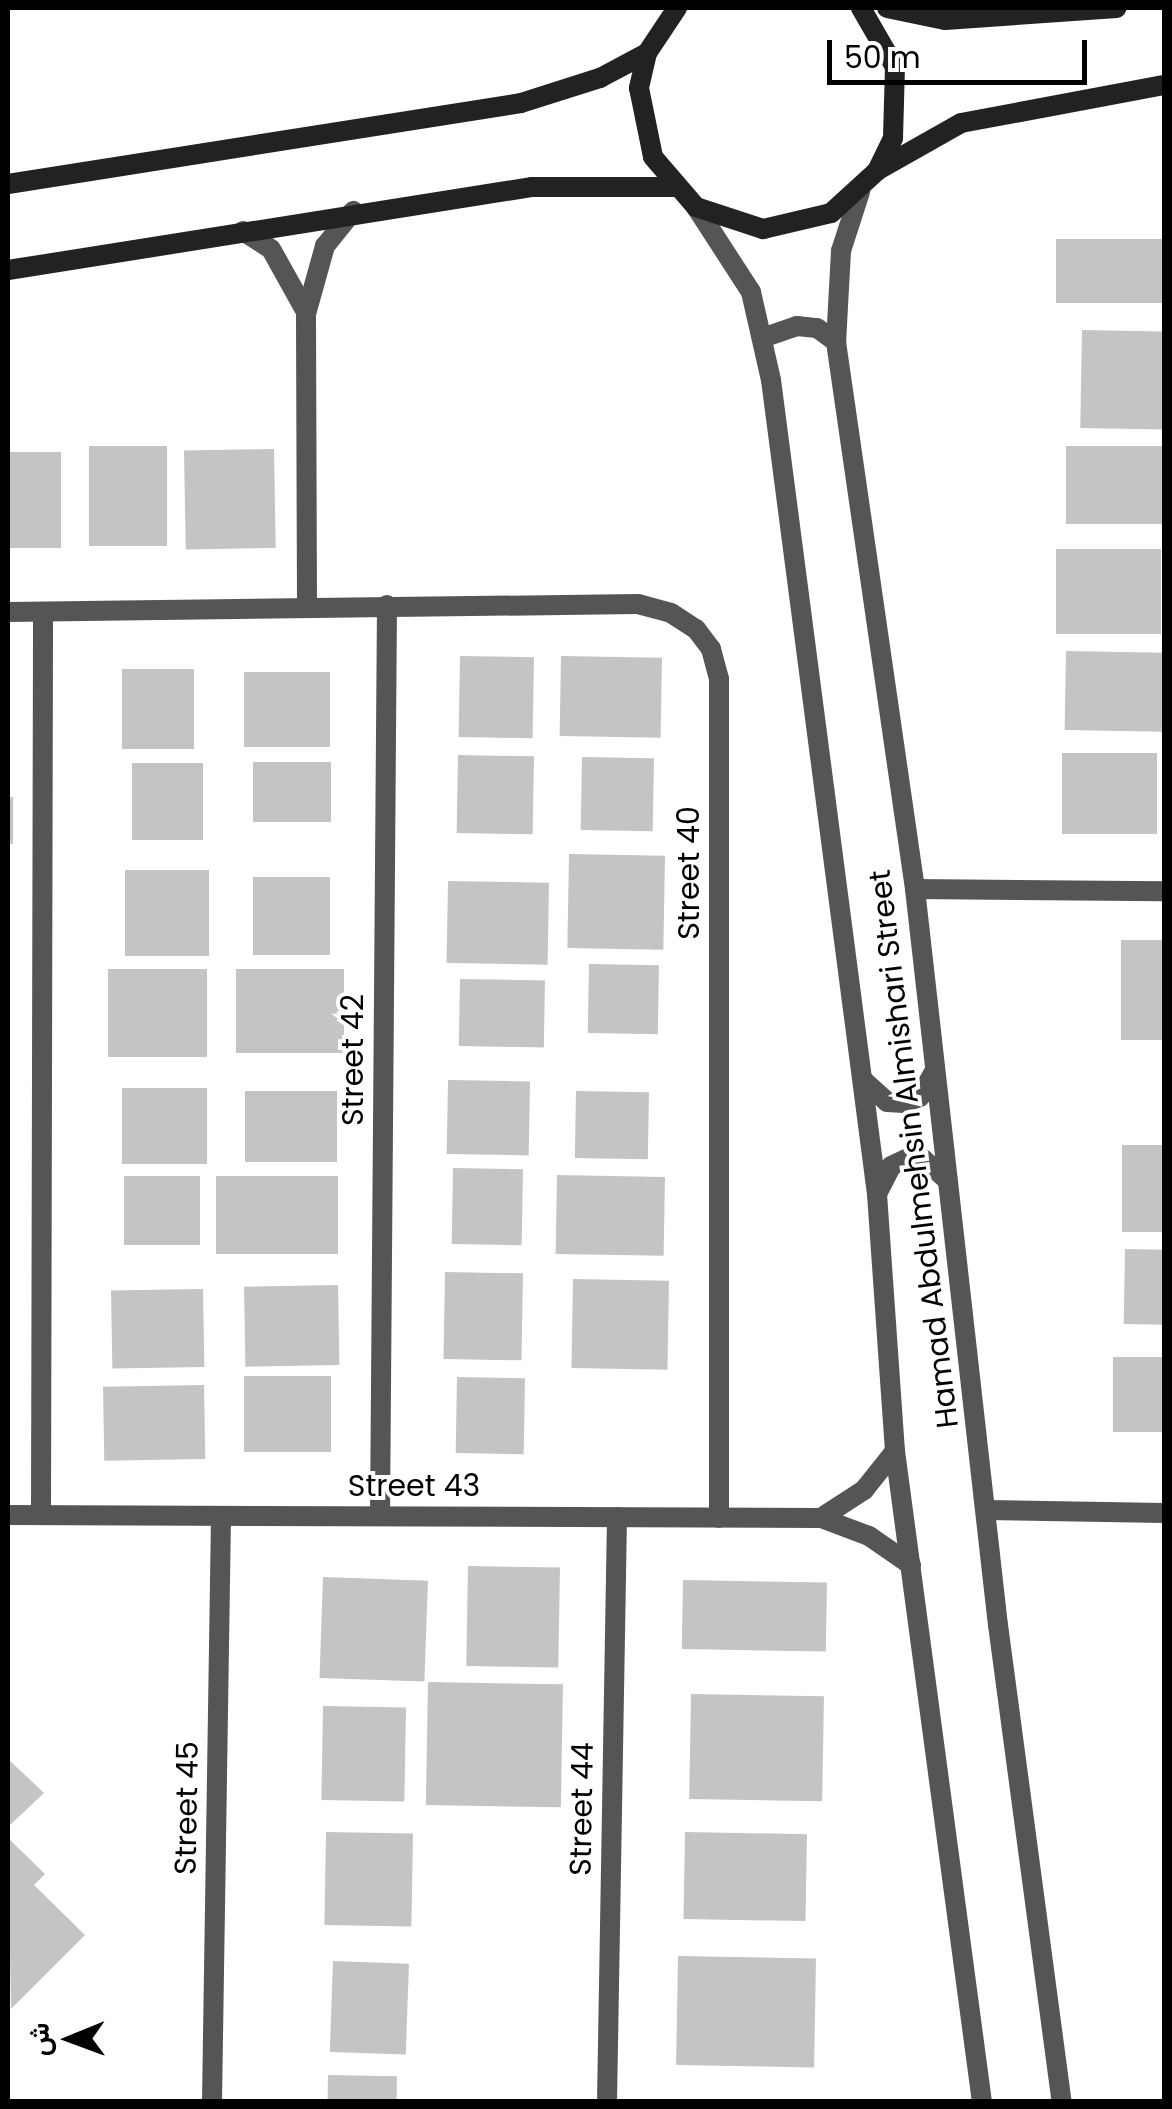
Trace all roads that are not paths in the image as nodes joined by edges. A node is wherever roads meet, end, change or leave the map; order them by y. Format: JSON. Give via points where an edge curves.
{"nodes":[{"id":1,"x":861,"y":8,"type":"edge"},
{"id":2,"x":887,"y":8,"type":"edge"},
{"id":3,"x":1117,"y":8,"type":"edge"},
{"id":4,"x":674,"y":9,"type":"edge"},
{"id":5,"x":647,"y":53,"type":"junction"},
{"id":6,"x":1164,"y":85,"type":"edge"},
{"id":7,"x":877,"y":172,"type":"junction"},
{"id":8,"x":8,"y":184,"type":"edge"},
{"id":9,"x":672,"y":186,"type":"junction"},
{"id":10,"x":860,"y":192,"type":"junction"},
{"id":11,"x":696,"y":207,"type":"junction"},
{"id":12,"x":353,"y":211,"type":"junction"},
{"id":13,"x":244,"y":231,"type":"junction"},
{"id":14,"x":8,"y":270,"type":"edge"},
{"id":15,"x":306,"y":314,"type":"junction"},
{"id":16,"x":762,"y":338,"type":"junction"},
{"id":17,"x":836,"y":342,"type":"junction"},
{"id":18,"x":386,"y":604,"type":"junction"},
{"id":19,"x":307,"y":606,"type":"junction"},
{"id":20,"x":8,"y":612,"type":"edge"},
{"id":21,"x":43,"y":612,"type":"junction"},
{"id":22,"x":915,"y":888,"type":"junction"},
{"id":23,"x":1164,"y":890,"type":"edge"},
{"id":24,"x":935,"y":1068,"type":"junction"},
{"id":25,"x":863,"y":1079,"type":"junction"},
{"id":26,"x":946,"y":1180,"type":"junction"},
{"id":27,"x":877,"y":1194,"type":"junction"},
{"id":28,"x":895,"y":1451,"type":"junction"},
{"id":29,"x":986,"y":1510,"type":"junction"},
{"id":30,"x":1164,"y":1512,"type":"edge"},
{"id":31,"x":8,"y":1515,"type":"edge"},
{"id":32,"x":41,"y":1515,"type":"junction"},
{"id":33,"x":221,"y":1516,"type":"junction"},
{"id":34,"x":380,"y":1516,"type":"junction"},
{"id":35,"x":617,"y":1517,"type":"junction"},
{"id":36,"x":719,"y":1518,"type":"junction"},
{"id":37,"x":821,"y":1518,"type":"junction"},
{"id":38,"x":911,"y":1565,"type":"junction"},
{"id":39,"x":212,"y":2102,"type":"edge"},
{"id":40,"x":607,"y":2102,"type":"edge"},
{"id":41,"x":982,"y":2102,"type":"edge"},
{"id":42,"x":1062,"y":2102,"type":"edge"}],
"edges":[{"from":1,"to":7,"type":"street","via":[[881,34],[897,85],[893,138]]},
{"from":2,"to":3,"type":"street","via":[[945,20]]},
{"from":4,"to":5,"type":"street"},
{"from":5,"to":8,"type":"street","via":[[600,78],[521,103]]},
{"from":5,"to":9,"type":"street","via":[[641,123]]},
{"from":6,"to":7,"type":"street","via":[[961,123]]},
{"from":7,"to":10,"type":"street"},
{"from":9,"to":11,"type":"street"},
{"from":9,"to":12,"type":"street","via":[[532,186]]},
{"from":10,"to":11,"type":"street","via":[[832,214],[798,226],[728,223]]},
{"from":10,"to":17,"type":"street","name":"Hamad Abdulmehsin Almishari Street","via":[[841,251]]},
{"from":11,"to":16,"type":"street","name":"Hamad Abdulmehsin Almishari Street","via":[[751,292]]},
{"from":12,"to":13,"type":"street"},
{"from":12,"to":15,"type":"street","via":[[325,246]]},
{"from":13,"to":14,"type":"street"},
{"from":13,"to":15,"type":"street","via":[[271,249]]},
{"from":15,"to":19,"type":"street"},
{"from":16,"to":17,"type":"street","via":[[797,326],[818,328]]},
{"from":16,"to":25,"type":"street","name":"Hamad Abdulmehsin Almishari Street"},
{"from":17,"to":22,"type":"street","name":"Hamad Abdulmehsin Almishari Street"},
{"from":18,"to":19,"type":"street","name":"Street 40"},
{"from":18,"to":34,"type":"street","name":"Street 42"},
{"from":18,"to":36,"type":"street","name":"Street 40","via":[[638,604],[672,612],[711,649],[719,679]]},
{"from":19,"to":21,"type":"street","name":"Street 40"},
{"from":20,"to":21,"type":"street","name":"Street 40"},
{"from":21,"to":32,"type":"street"},
{"from":22,"to":23,"type":"street"},
{"from":22,"to":24,"type":"street","name":"Hamad Abdulmehsin Almishari Street"},
{"from":24,"to":25,"type":"street","via":[[920,1097],[904,1104],[872,1094]]},
{"from":24,"to":26,"type":"street","name":"Hamad Abdulmehsin Almishari Street"},
{"from":25,"to":27,"type":"street","name":"Hamad Abdulmehsin Almishari Street"},
{"from":26,"to":27,"type":"street","via":[[922,1160],[906,1159],[880,1178]]},
{"from":26,"to":29,"type":"street","name":"Hamad Abdulmehsin Almishari Street"},
{"from":27,"to":28,"type":"street","name":"Hamad Abdulmehsin Almishari Street"},
{"from":28,"to":37,"type":"street","via":[[864,1490]]},
{"from":28,"to":38,"type":"street","name":"Hamad Abdulmehsin Almishari Street"},
{"from":29,"to":30,"type":"street"},
{"from":29,"to":42,"type":"street","name":"Hamad Abdulmehsin Almishari Street"},
{"from":31,"to":32,"type":"street","name":"Street 43"},
{"from":32,"to":33,"type":"street","name":"Street 43"},
{"from":33,"to":34,"type":"street","name":"Street 43"},
{"from":33,"to":39,"type":"street","name":"Street 45"},
{"from":34,"to":35,"type":"street","name":"Street 43"},
{"from":35,"to":36,"type":"street","name":"Street 43"},
{"from":35,"to":40,"type":"street","name":"Street 44"},
{"from":36,"to":37,"type":"street","name":"Street 43"},
{"from":37,"to":38,"type":"street","name":"Street 43","via":[[870,1536]]},
{"from":38,"to":41,"type":"street","name":"Hamad Abdulmehsin Almishari Street"}]}
